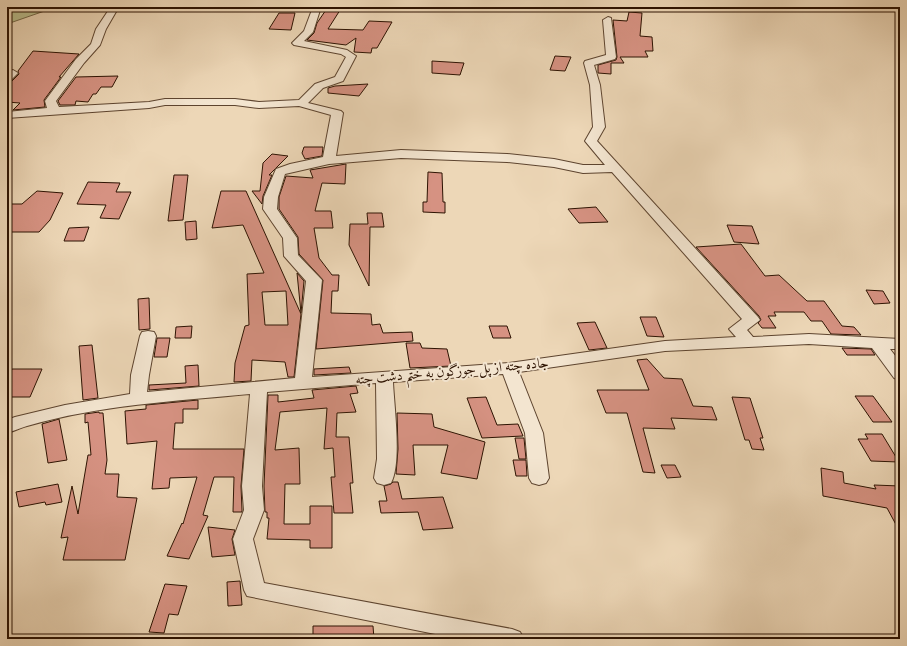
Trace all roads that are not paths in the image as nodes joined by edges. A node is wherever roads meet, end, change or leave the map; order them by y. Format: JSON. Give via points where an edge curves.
{"nodes":[{"id":1,"x":317,"y":7,"type":"edge"},
{"id":2,"x":113,"y":10,"type":"dead end"},
{"id":3,"x":608,"y":20,"type":"dead end"},
{"id":4,"x":302,"y":103,"type":"junction"},
{"id":5,"x":53,"y":111,"type":"junction"},
{"id":6,"x":7,"y":116,"type":"edge"},
{"id":7,"x":328,"y":160,"type":"junction"},
{"id":8,"x":615,"y":168,"type":"junction"},
{"id":9,"x":148,"y":336,"type":"dead end"},
{"id":10,"x":749,"y":342,"type":"junction"},
{"id":11,"x":876,"y":342,"type":"junction"},
{"id":12,"x":900,"y":344,"type":"edge"},
{"id":13,"x":509,"y":368,"type":"junction"},
{"id":14,"x":900,"y":374,"type":"edge"},
{"id":15,"x":384,"y":377,"type":"junction"},
{"id":16,"x":303,"y":383,"type":"junction"},
{"id":17,"x":259,"y":388,"type":"junction"},
{"id":18,"x":138,"y":399,"type":"junction"},
{"id":19,"x":7,"y":427,"type":"edge"},
{"id":20,"x":384,"y":478,"type":"dead end"},
{"id":21,"x":539,"y":478,"type":"dead end"},
{"id":22,"x":512,"y":639,"type":"edge"}],
"edges":[{"from":1,"to":4,"type":"street","via":[[308,32],[297,43],[344,52],[351,56],[339,79],[319,86]]},
{"from":2,"to":5,"type":"street","via":[[95,45],[50,101]]},
{"from":3,"to":8,"type":"street","via":[[611,57],[589,63],[595,85],[599,127],[591,140]]},
{"from":4,"to":5,"type":"street","via":[[259,105],[235,102],[166,102]]},
{"from":4,"to":7,"type":"street","via":[[305,106],[338,113]]},
{"from":5,"to":6,"type":"street"},
{"from":7,"to":8,"type":"street","via":[[401,154],[507,158],[584,169]]},
{"from":7,"to":16,"type":"street","via":[[280,172],[271,196],[270,209],[290,238],[291,256],[314,280]]},
{"from":8,"to":10,"type":"street","via":[[752,320],[737,329]]},
{"from":9,"to":18,"type":"street"},
{"from":10,"to":11,"type":"street","name":"جاده چته از پل جوزگون به ختم دشت چته","via":[[809,339]]},
{"from":10,"to":13,"type":"street","name":"جاده چته از پل جوزگون به ختم دشت چته","via":[[665,346]]},
{"from":11,"to":12,"type":"street","name":"جاده چته از پل جوزگون به ختم دشت چته"},
{"from":11,"to":14,"type":"street"},
{"from":13,"to":15,"type":"street","name":"جاده چته از پل جوزگون به ختم دشت چته"},
{"from":13,"to":21,"type":"street","via":[[534,433]]},
{"from":15,"to":16,"type":"street","name":"جاده چته از پل جوزگون به ختم دشت چته"},
{"from":15,"to":20,"type":"street","via":[[387,459]]},
{"from":16,"to":17,"type":"street","name":"جاده چته از پل جوزگون به ختم دشت چته"},
{"from":17,"to":18,"type":"street","name":"جاده چته از پل جوزگون به ختم دشت چته"},
{"from":17,"to":22,"type":"street","via":[[252,486],[254,510],[242,539],[255,590]]},
{"from":18,"to":19,"type":"street","name":"جاده چته از پل جوزگون به ختم دشت چته","via":[[65,411],[21,421]]}]}
